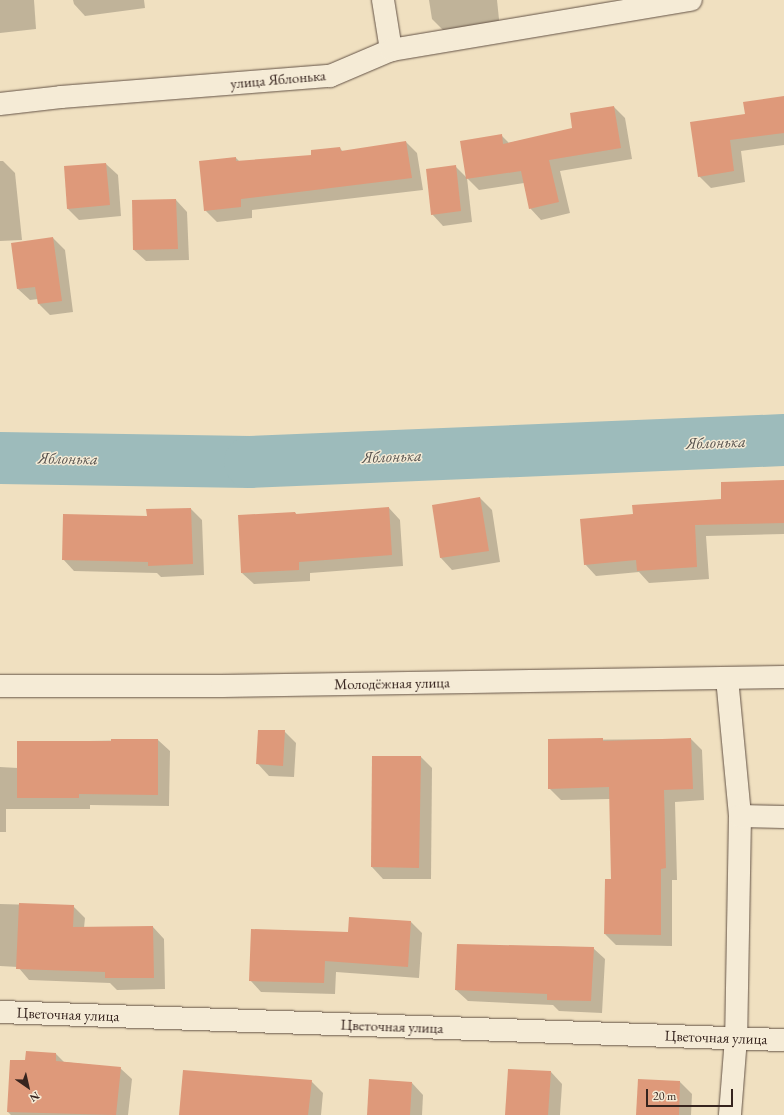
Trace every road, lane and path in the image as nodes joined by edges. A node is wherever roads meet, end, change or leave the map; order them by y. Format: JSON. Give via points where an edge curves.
{"nodes":[{"id":1,"x":383,"y":0,"type":"edge"},
{"id":2,"x":691,"y":0,"type":"edge"},
{"id":3,"x":613,"y":7,"type":"edge"},
{"id":4,"x":391,"y":50,"type":"junction"},
{"id":5,"x":0,"y":104,"type":"edge"},
{"id":6,"x":784,"y":677,"type":"edge"},
{"id":7,"x":727,"y":678,"type":"junction"},
{"id":8,"x":0,"y":686,"type":"edge"},
{"id":9,"x":740,"y":816,"type":"junction"},
{"id":10,"x":784,"y":817,"type":"edge"},
{"id":11,"x":0,"y":1012,"type":"edge"},
{"id":12,"x":736,"y":1038,"type":"junction"},
{"id":13,"x":784,"y":1040,"type":"edge"},
{"id":14,"x":730,"y":1115,"type":"edge"}],
"edges":[{"from":1,"to":4,"type":"street"},
{"from":2,"to":3,"type":"street","name":"улица Яблонька"},
{"from":3,"to":4,"type":"street","name":"улица Яблонька"},
{"from":4,"to":5,"type":"street","name":"улица Яблонька","via":[[330,76]]},
{"from":6,"to":7,"type":"street","name":"Молодёжная улица"},
{"from":7,"to":8,"type":"street","name":"Молодёжная улица","via":[[222,686]]},
{"from":7,"to":9,"type":"street"},
{"from":9,"to":10,"type":"street"},
{"from":9,"to":12,"type":"street"},
{"from":11,"to":12,"type":"street","name":"Цветочная улица"},
{"from":12,"to":13,"type":"street","name":"Цветочная улица"},
{"from":12,"to":14,"type":"street"}]}
